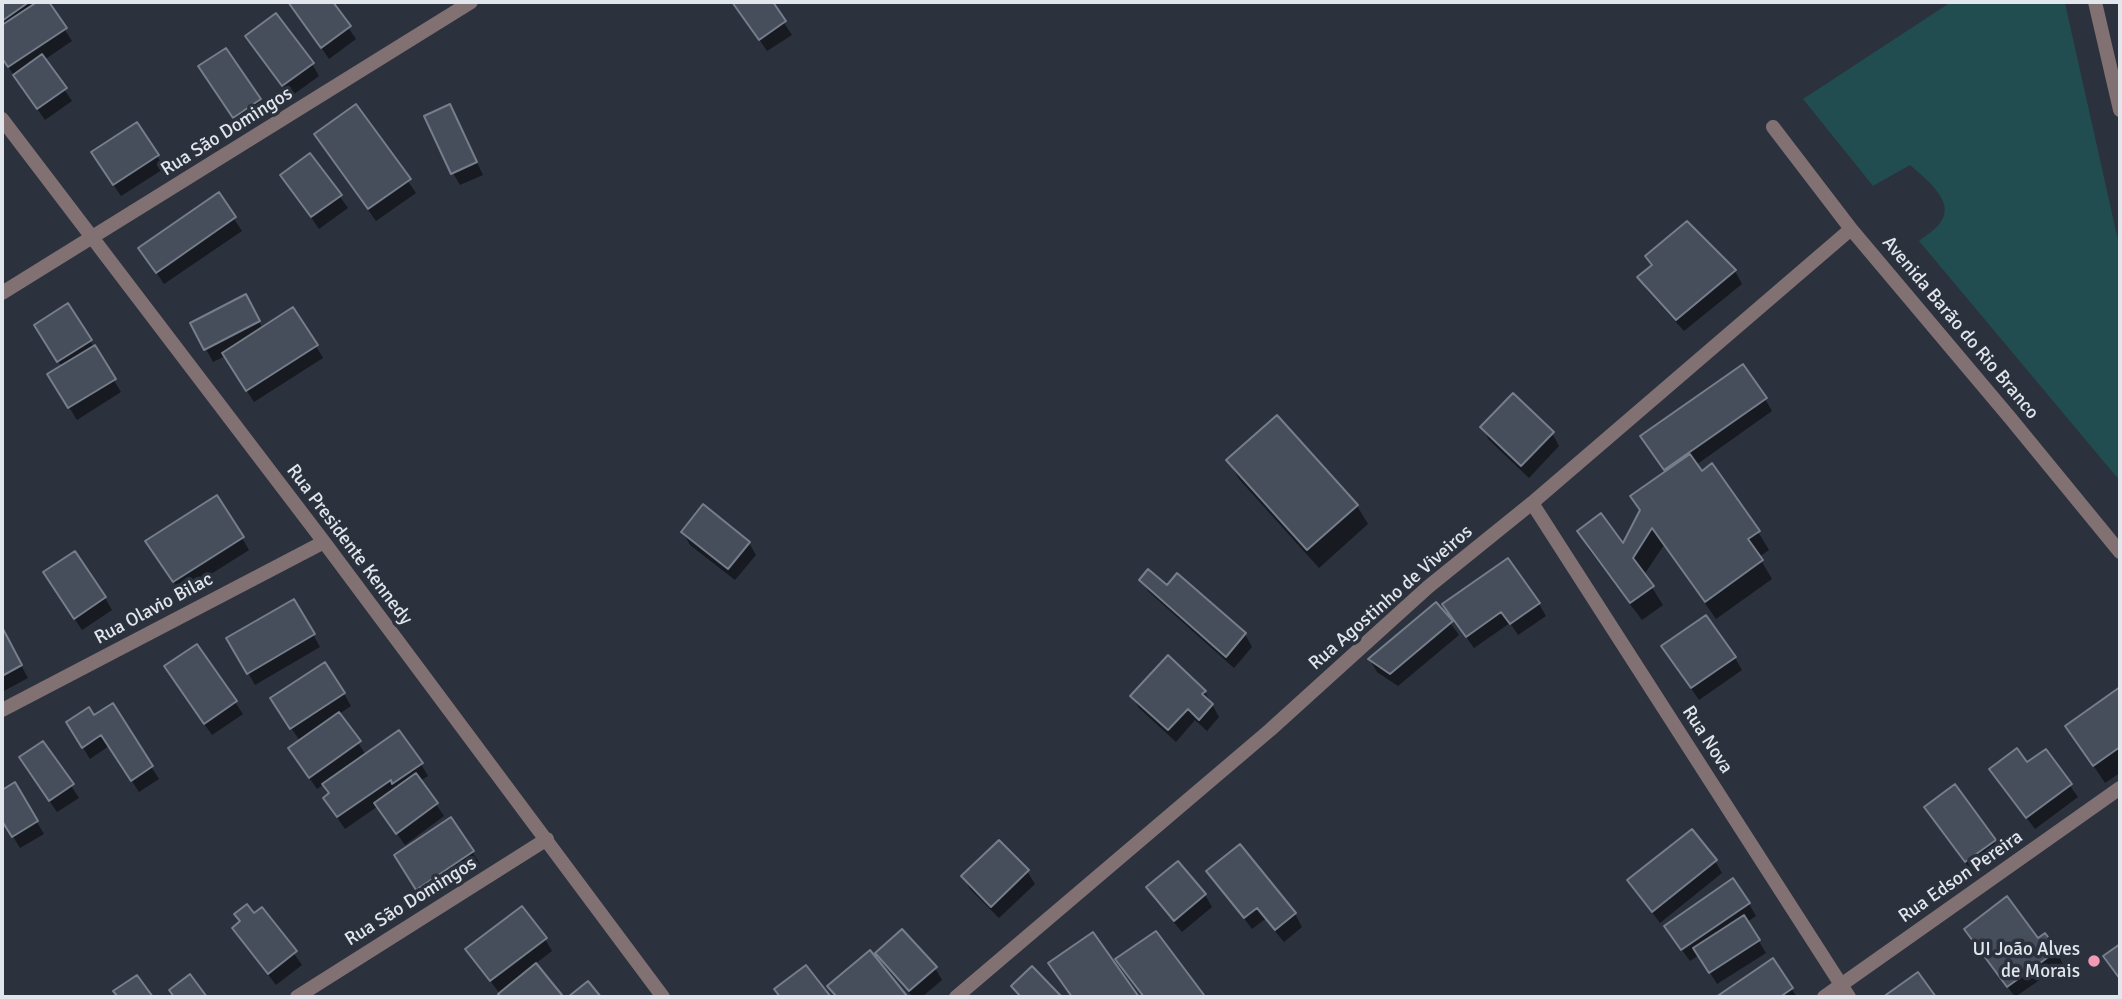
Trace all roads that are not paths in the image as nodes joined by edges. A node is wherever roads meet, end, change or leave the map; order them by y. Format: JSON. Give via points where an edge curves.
{"nodes":[{"id":1,"x":471,"y":2,"type":"edge"},
{"id":2,"x":2095,"y":2,"type":"edge"},
{"id":3,"x":2120,"y":110,"type":"edge"},
{"id":4,"x":2,"y":119,"type":"edge"},
{"id":5,"x":1773,"y":127,"type":"dead end"},
{"id":6,"x":1851,"y":229,"type":"junction"},
{"id":7,"x":93,"y":238,"type":"junction"},
{"id":8,"x":2,"y":293,"type":"edge"},
{"id":9,"x":1532,"y":503,"type":"junction"},
{"id":10,"x":324,"y":542,"type":"junction"},
{"id":11,"x":2120,"y":552,"type":"edge"},
{"id":12,"x":2,"y":710,"type":"edge"},
{"id":13,"x":2120,"y":788,"type":"edge"},
{"id":14,"x":547,"y":839,"type":"junction"},
{"id":15,"x":1846,"y":991,"type":"edge"},
{"id":16,"x":297,"y":997,"type":"edge"},
{"id":17,"x":663,"y":997,"type":"edge"},
{"id":18,"x":956,"y":997,"type":"edge"},
{"id":19,"x":1824,"y":997,"type":"edge"}],
"edges":[{"from":1,"to":7,"type":"street","name":"Rua São Domingos"},
{"from":2,"to":3,"type":"street"},
{"from":4,"to":7,"type":"street","name":"Rua Presidente Kennedy"},
{"from":5,"to":6,"type":"street","name":"Avenida Barão do Rio Branco"},
{"from":6,"to":9,"type":"street","name":"Rua Agostinho de Viveiros"},
{"from":6,"to":11,"type":"street","name":"Avenida Barão do Rio Branco"},
{"from":7,"to":8,"type":"street","name":"Rua São Domingos"},
{"from":7,"to":10,"type":"street","name":"Rua Presidente Kennedy"},
{"from":9,"to":15,"type":"street","name":"Rua Nova"},
{"from":9,"to":18,"type":"street","name":"Rua Agostinho de Viveiros","via":[[1428,587],[1270,730]]},
{"from":10,"to":12,"type":"street","name":"Rua Olavio Bilac"},
{"from":10,"to":14,"type":"street","name":"Rua Presidente Kennedy"},
{"from":13,"to":15,"type":"street","name":"Rua Edson Pereira"},
{"from":14,"to":16,"type":"street","name":"Rua São Domingos"},
{"from":14,"to":17,"type":"street","name":"Rua Presidente Kennedy"},
{"from":15,"to":19,"type":"street","name":"Rua Edson Pereira"}]}
